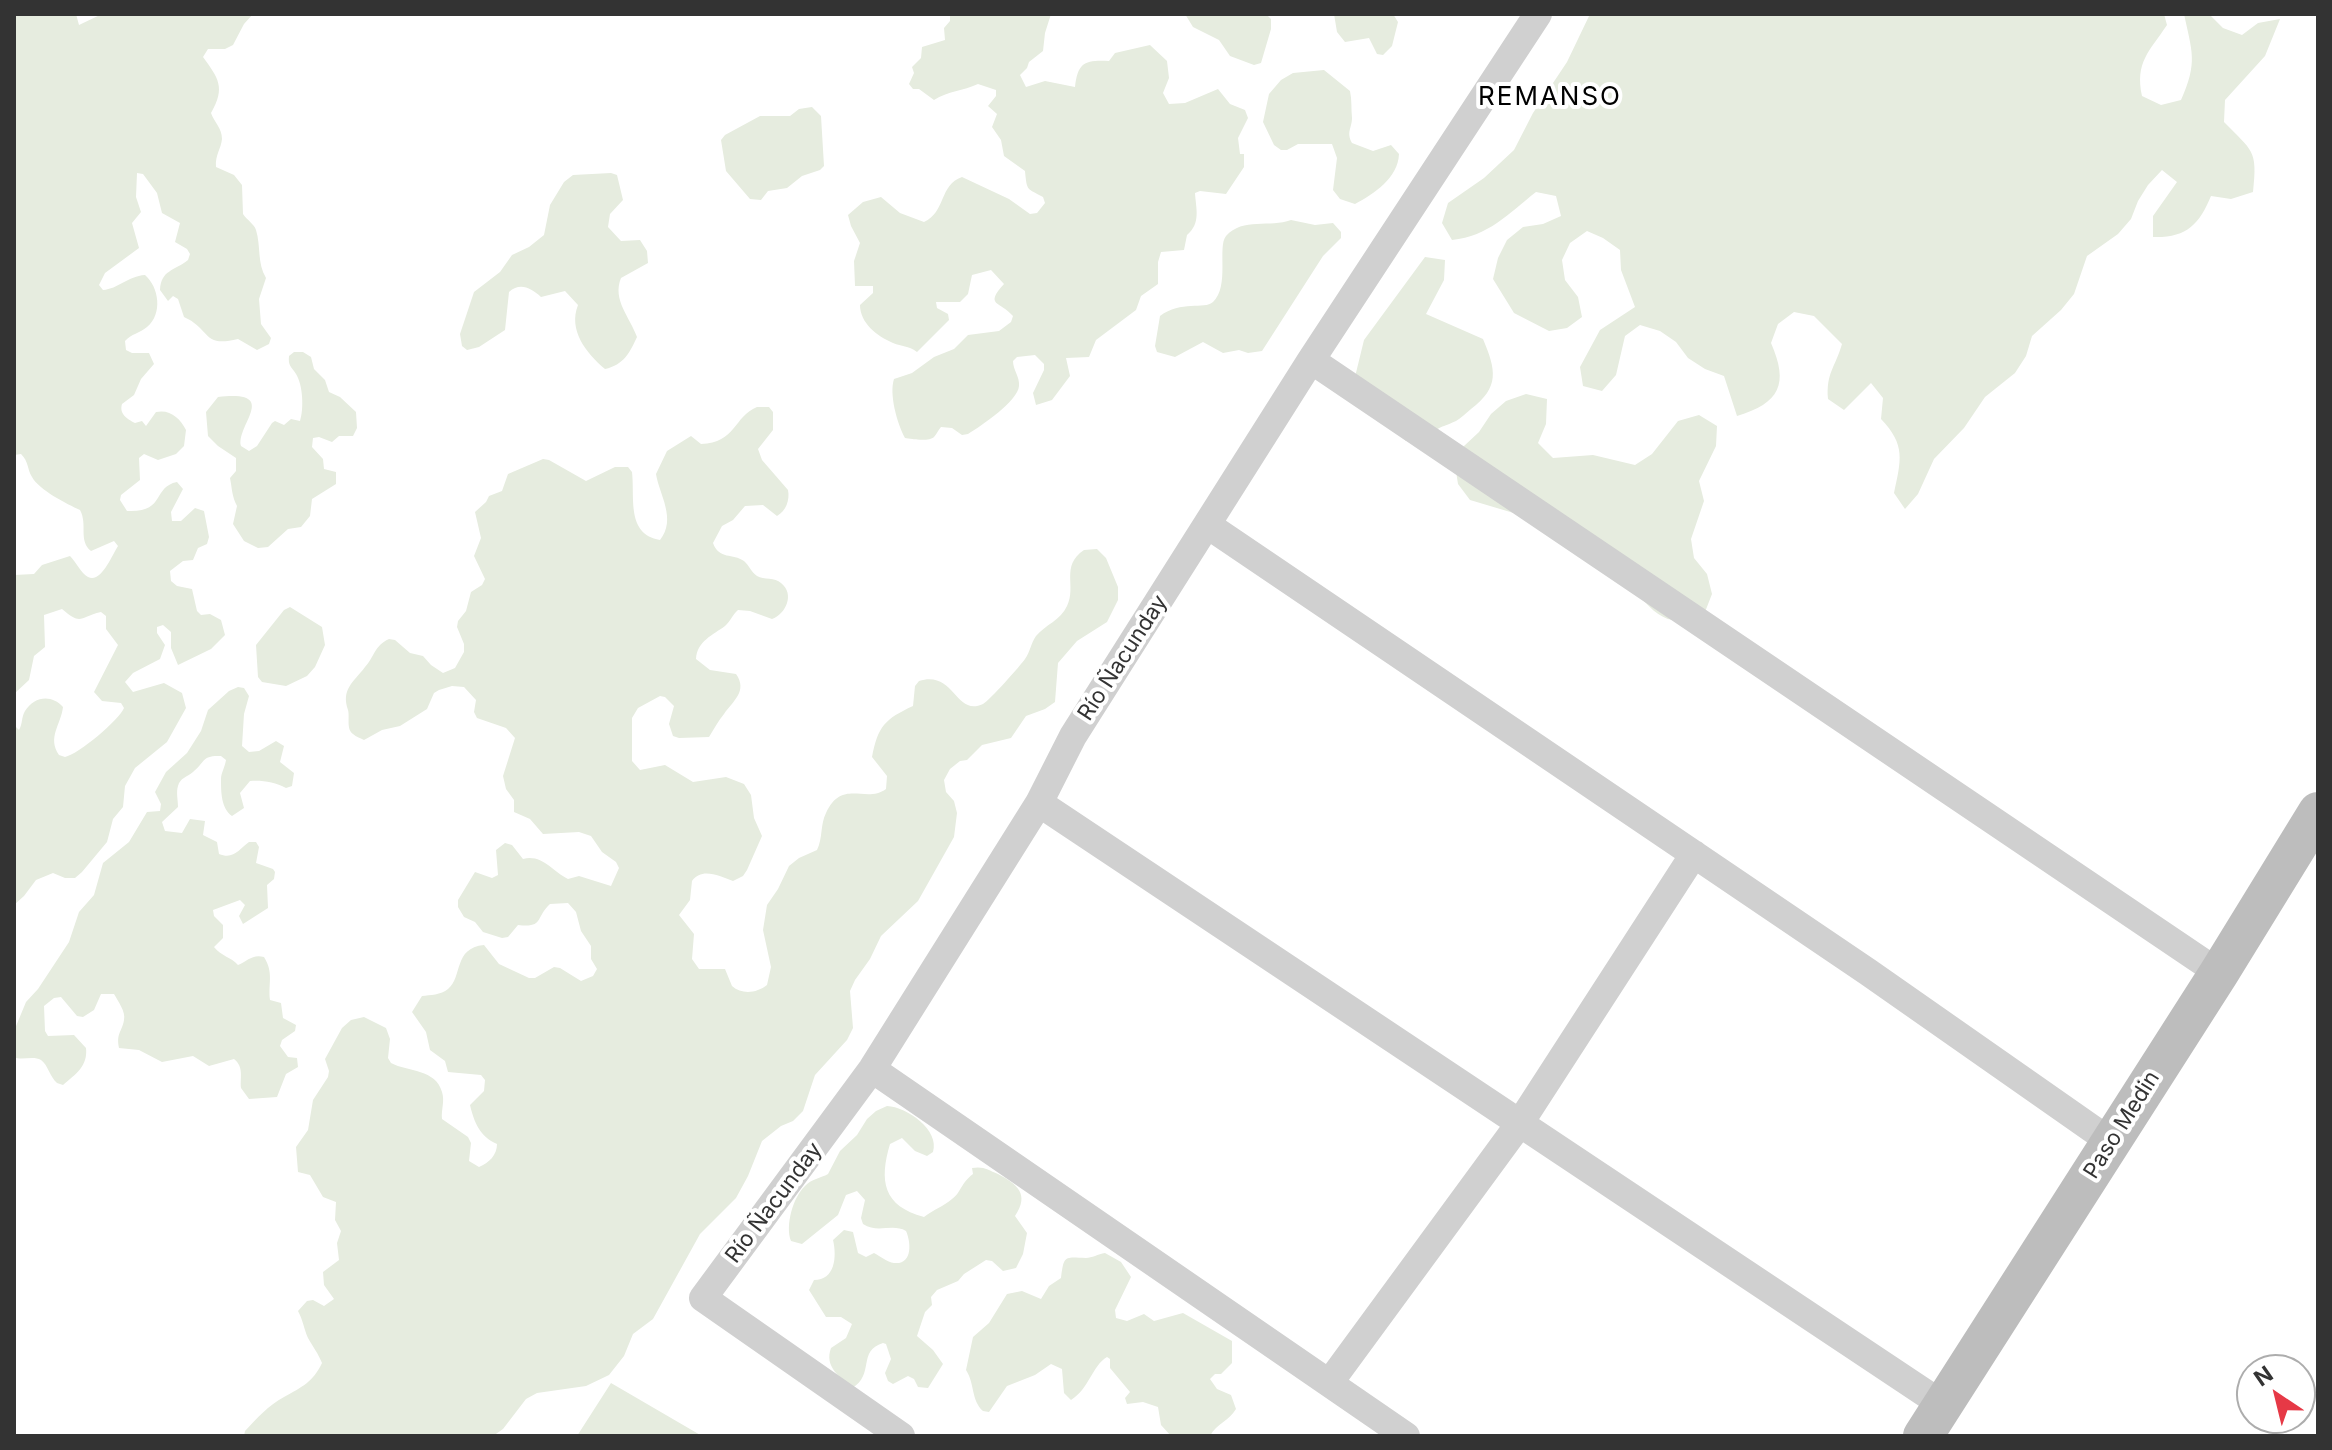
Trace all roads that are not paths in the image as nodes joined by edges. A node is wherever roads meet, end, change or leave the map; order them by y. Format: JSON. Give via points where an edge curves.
{"nodes":[{"id":1,"x":1538,"y":14,"type":"edge"},
{"id":2,"x":1311,"y":360,"type":"junction"},
{"id":3,"x":1209,"y":526,"type":"junction"},
{"id":4,"x":1039,"y":803,"type":"junction"},
{"id":5,"x":2318,"y":812,"type":"edge"},
{"id":6,"x":1694,"y":854,"type":"junction"},
{"id":7,"x":2219,"y":973,"type":"junction"},
{"id":8,"x":872,"y":1069,"type":"junction"},
{"id":9,"x":1520,"y":1123,"type":"junction"},
{"id":10,"x":2111,"y":1142,"type":"junction"},
{"id":11,"x":1330,"y":1382,"type":"junction"},
{"id":12,"x":1933,"y":1421,"type":"edge"},
{"id":13,"x":901,"y":1436,"type":"edge"},
{"id":14,"x":1406,"y":1436,"type":"edge"}],
"edges":[{"from":1,"to":2,"type":"street","name":"Río Ñacunday"},
{"from":2,"to":3,"type":"street","name":"Río Ñacunday"},
{"from":2,"to":7,"type":"street"},
{"from":3,"to":4,"type":"street","name":"Río Ñacunday","via":[[1073,736]]},
{"from":3,"to":6,"type":"street"},
{"from":4,"to":8,"type":"street","name":"Río Ñacunday"},
{"from":4,"to":9,"type":"street"},
{"from":5,"to":7,"type":"street","name":"Paso Medin"},
{"from":6,"to":9,"type":"street"},
{"from":6,"to":10,"type":"street"},
{"from":7,"to":10,"type":"street","name":"Paso Medin"},
{"from":8,"to":11,"type":"street"},
{"from":8,"to":13,"type":"street","name":"Río Ñacunday","via":[[703,1298]]},
{"from":9,"to":11,"type":"street"},
{"from":9,"to":12,"type":"street"},
{"from":10,"to":12,"type":"street","name":"Paso Medin"},
{"from":11,"to":14,"type":"street"}]}
